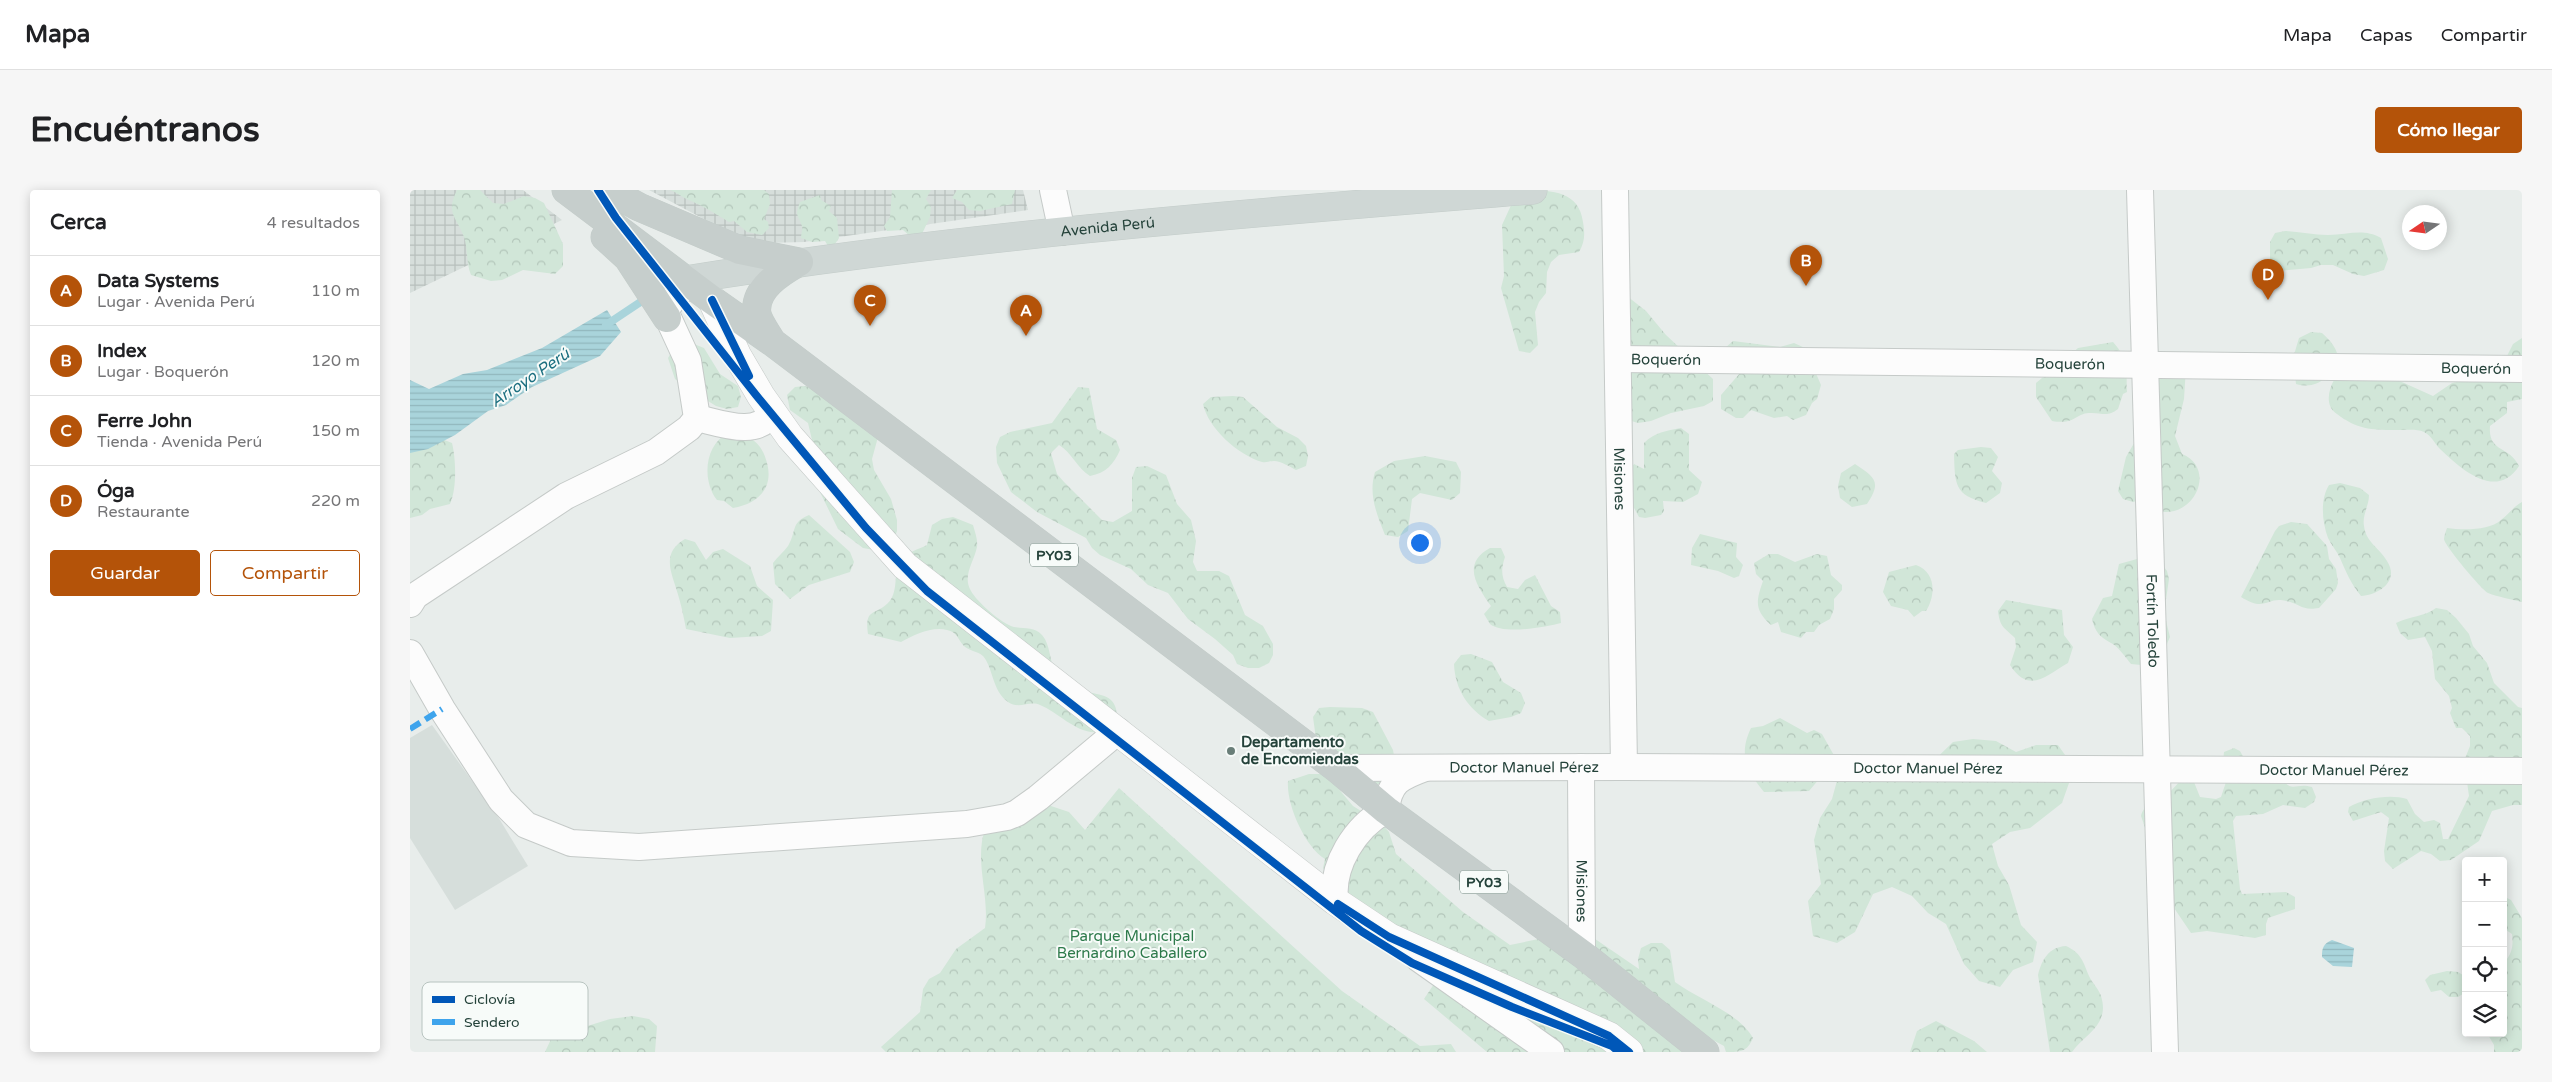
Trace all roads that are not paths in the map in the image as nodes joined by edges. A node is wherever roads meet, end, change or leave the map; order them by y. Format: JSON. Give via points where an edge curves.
{"nodes":[{"id":1,"x":551,"y":190,"type":"edge"},
{"id":2,"x":566,"y":190,"type":"edge"},
{"id":3,"x":608,"y":190,"type":"edge"},
{"id":4,"x":1053,"y":190,"type":"edge"},
{"id":5,"x":1533,"y":190,"type":"edge"},
{"id":6,"x":1615,"y":190,"type":"edge"},
{"id":7,"x":2140,"y":190,"type":"edge"},
{"id":8,"x":1450,"y":193,"type":"edge"},
{"id":9,"x":1062,"y":232,"type":"junction"},
{"id":10,"x":799,"y":262,"type":"junction"},
{"id":11,"x":687,"y":281,"type":"junction"},
{"id":12,"x":712,"y":300,"type":"junction"},
{"id":13,"x":667,"y":318,"type":"junction"},
{"id":14,"x":772,"y":342,"type":"junction"},
{"id":15,"x":1618,"y":359,"type":"junction"},
{"id":16,"x":2145,"y":365,"type":"junction"},
{"id":17,"x":2522,"y":369,"type":"edge"},
{"id":18,"x":772,"y":411,"type":"junction"},
{"id":19,"x":697,"y":418,"type":"junction"},
{"id":20,"x":410,"y":604,"type":"edge"},
{"id":21,"x":410,"y":653,"type":"edge"},
{"id":22,"x":1118,"y":731,"type":"junction"},
{"id":23,"x":1427,"y":767,"type":"junction"},
{"id":24,"x":1581,"y":767,"type":"junction"},
{"id":25,"x":1624,"y":767,"type":"junction"},
{"id":26,"x":1336,"y":768,"type":"junction"},
{"id":27,"x":2157,"y":769,"type":"junction"},
{"id":28,"x":2522,"y":771,"type":"edge"},
{"id":29,"x":1386,"y":810,"type":"junction"},
{"id":30,"x":1335,"y":901,"type":"junction"},
{"id":31,"x":1389,"y":937,"type":"junction"},
{"id":32,"x":1582,"y":954,"type":"junction"},
{"id":33,"x":1551,"y":1052,"type":"edge"},
{"id":34,"x":1629,"y":1052,"type":"edge"},
{"id":35,"x":1706,"y":1052,"type":"edge"},
{"id":36,"x":2165,"y":1052,"type":"edge"}],
"edges":[{"from":1,"to":13,"type":"highway","via":[[628,258]]},
{"from":2,"to":11,"type":"highway","number":"PY03"},
{"from":3,"to":10,"type":"highway","via":[[639,207],[740,250]]},
{"from":4,"to":9,"type":"street"},
{"from":5,"to":8,"type":"main road","name":"Avenida Perú"},
{"from":6,"to":15,"type":"street","name":"Misiones"},
{"from":7,"to":16,"type":"street","name":"Fortín Toledo"},
{"from":8,"to":9,"type":"main road","name":"Avenida Perú"},
{"from":9,"to":10,"type":"main road","name":"Avenida Perú"},
{"from":10,"to":11,"type":"main road","name":"Avenida Perú"},
{"from":10,"to":14,"type":"highway","via":[[783,271],[760,294],[757,316]]},
{"from":11,"to":12,"type":"highway","number":"PY03"},
{"from":11,"to":13,"type":"street","via":[[666,308]]},
{"from":12,"to":14,"type":"highway","number":"PY03"},
{"from":12,"to":18,"type":"street","via":[[737,355]]},
{"from":13,"to":19,"type":"street","via":[[688,361]]},
{"from":14,"to":26,"type":"highway","number":"PY03"},
{"from":15,"to":16,"type":"street","name":"Boquerón"},
{"from":15,"to":25,"type":"street","name":"Misiones"},
{"from":16,"to":17,"type":"street","name":"Boquerón"},
{"from":16,"to":27,"type":"street","name":"Fortín Toledo"},
{"from":18,"to":19,"type":"street","via":[[760,426],[744,427]]},
{"from":18,"to":22,"type":"street","via":[[790,436],[905,566]]},
{"from":19,"to":20,"type":"street","via":[[689,428],[656,452],[566,496],[415,596]]},
{"from":21,"to":22,"type":"street","via":[[442,710],[501,800],[526,826],[571,843],[639,846],[968,824],[1007,817],[1038,798]]},
{"from":22,"to":30,"type":"street"},
{"from":23,"to":24,"type":"street","name":"Doctor Manuel Pérez"},
{"from":23,"to":26,"type":"street","name":"Doctor Manuel Pérez"},
{"from":23,"to":29,"type":"street","via":[[1398,780],[1387,795]]},
{"from":24,"to":25,"type":"street","name":"Doctor Manuel Pérez"},
{"from":24,"to":32,"type":"street","name":"Misiones"},
{"from":25,"to":27,"type":"street","name":"Doctor Manuel Pérez"},
{"from":26,"to":29,"type":"highway","number":"PY03"},
{"from":27,"to":28,"type":"street","name":"Doctor Manuel Pérez"},
{"from":27,"to":36,"type":"street","name":"Fortín Toledo"},
{"from":29,"to":30,"type":"street","via":[[1371,818],[1356,835],[1335,872]]},
{"from":29,"to":32,"type":"highway","number":"PY03"},
{"from":30,"to":31,"type":"street"},
{"from":31,"to":33,"type":"street"},
{"from":31,"to":34,"type":"street","via":[[1609,1036]]},
{"from":32,"to":35,"type":"highway","number":"PY03"}]}
